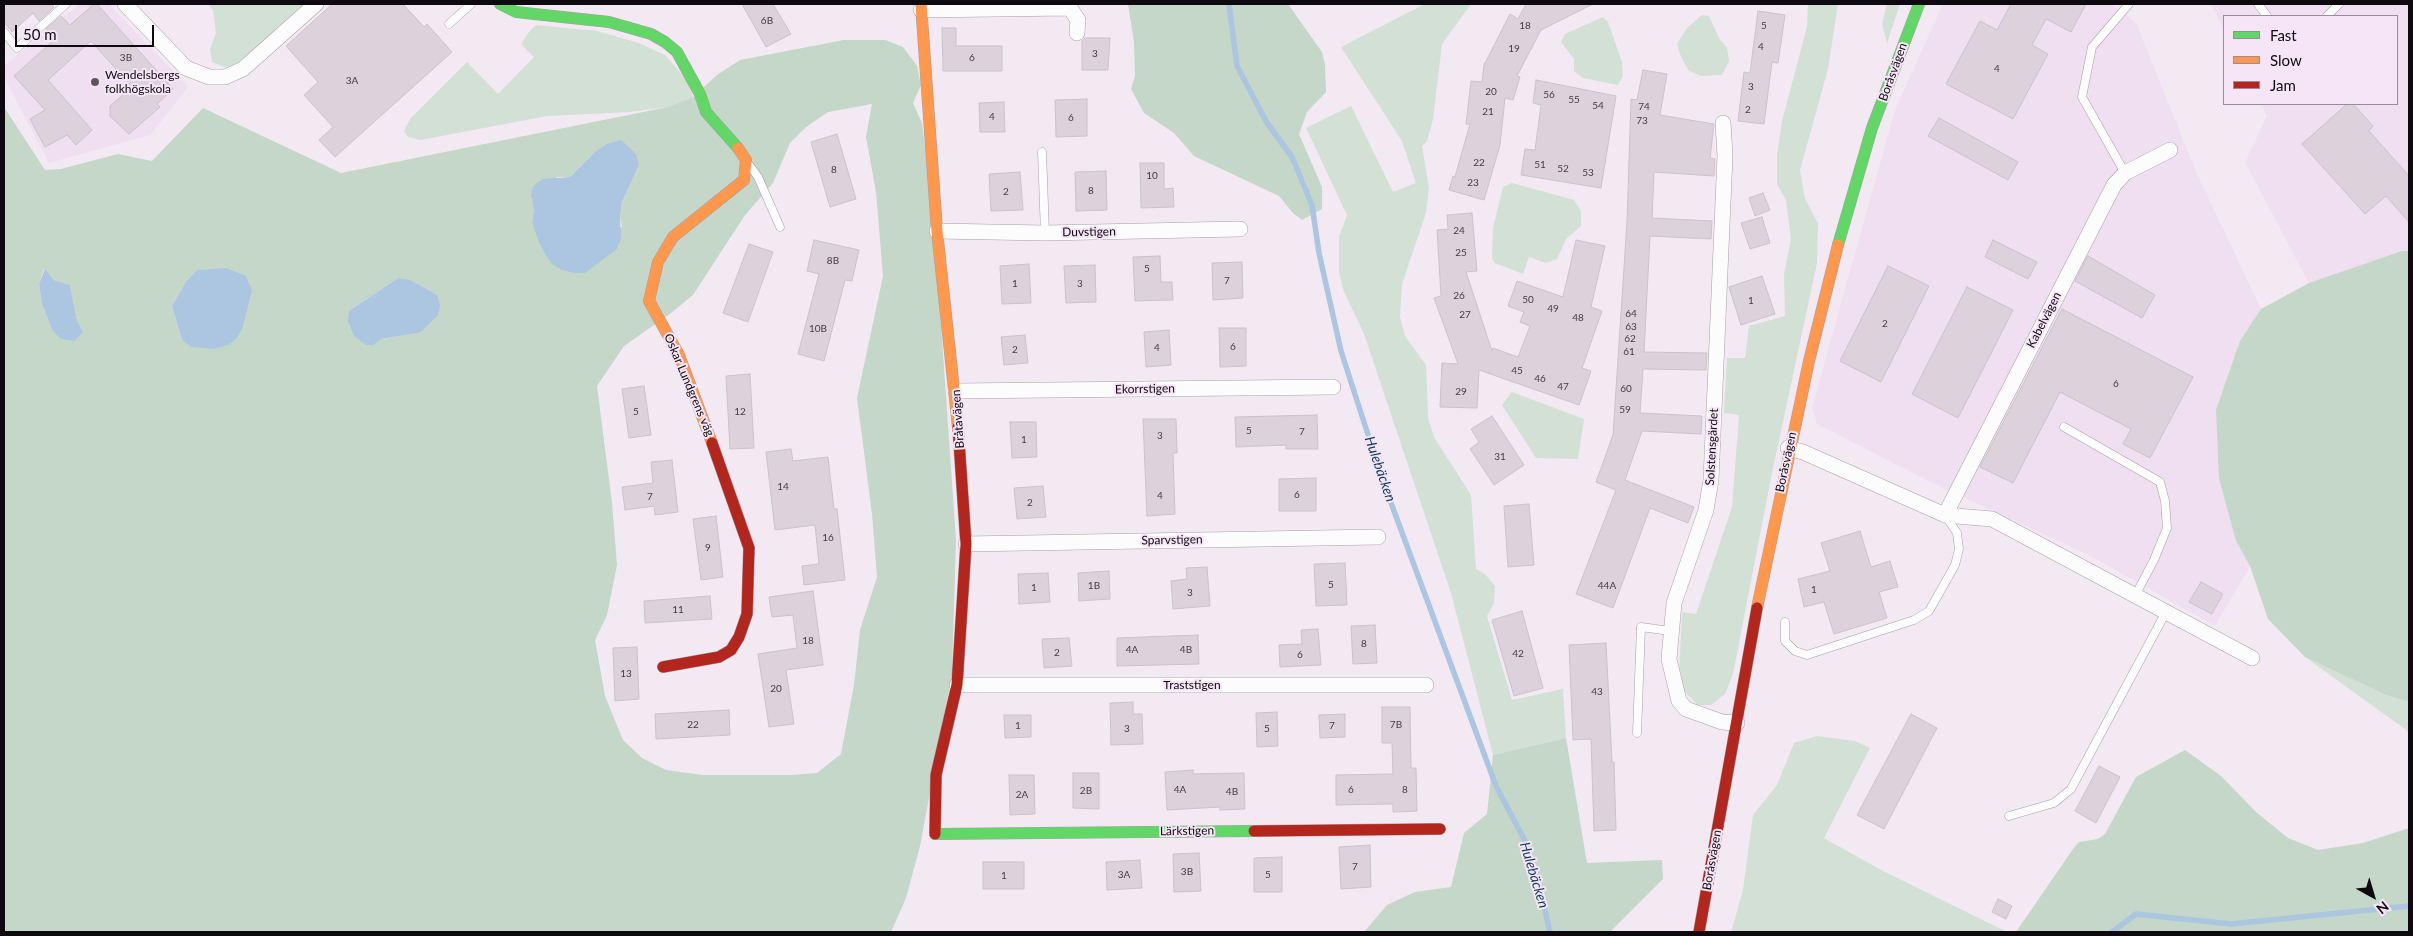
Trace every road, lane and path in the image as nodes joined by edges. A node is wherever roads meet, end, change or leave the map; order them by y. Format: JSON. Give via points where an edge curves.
{"nodes":[{"id":1,"x":66,"y":4,"type":"edge"},
{"id":2,"x":125,"y":4,"type":"edge"},
{"id":3,"x":316,"y":4,"type":"edge"},
{"id":4,"x":471,"y":4,"type":"edge"},
{"id":5,"x":500,"y":4,"type":"edge"},
{"id":6,"x":1919,"y":4,"type":"edge"},
{"id":7,"x":2129,"y":4,"type":"edge"},
{"id":8,"x":2258,"y":4,"type":"edge"},
{"id":9,"x":2339,"y":4,"type":"edge"},
{"id":10,"x":921,"y":7,"type":"edge"},
{"id":11,"x":2265,"y":15,"type":"edge"},
{"id":12,"x":2327,"y":15,"type":"edge"},
{"id":13,"x":449,"y":24,"type":"dead end"},
{"id":14,"x":4,"y":32,"type":"edge"},
{"id":15,"x":1077,"y":33,"type":"dead end"},
{"id":16,"x":1723,"y":123,"type":"dead end"},
{"id":17,"x":2170,"y":150,"type":"dead end"},
{"id":18,"x":1042,"y":152,"type":"dead end"},
{"id":19,"x":746,"y":160,"type":"junction"},
{"id":20,"x":2125,"y":173,"type":"junction"},
{"id":21,"x":780,"y":227,"type":"dead end"},
{"id":22,"x":1240,"y":229,"type":"dead end"},
{"id":23,"x":937,"y":231,"type":"junction"},
{"id":24,"x":1045,"y":233,"type":"junction"},
{"id":25,"x":1333,"y":387,"type":"dead end"},
{"id":26,"x":956,"y":391,"type":"junction"},
{"id":27,"x":2064,"y":427,"type":"dead end"},
{"id":28,"x":1788,"y":448,"type":"junction"},
{"id":29,"x":1945,"y":515,"type":"junction"},
{"id":30,"x":1378,"y":537,"type":"dead end"},
{"id":31,"x":966,"y":544,"type":"junction"},
{"id":32,"x":2135,"y":596,"type":"junction"},
{"id":33,"x":2166,"y":612,"type":"junction"},
{"id":34,"x":1785,"y":622,"type":"dead end"},
{"id":35,"x":1670,"y":631,"type":"junction"},
{"id":36,"x":2252,"y":658,"type":"dead end"},
{"id":37,"x":663,"y":667,"type":"dead end"},
{"id":38,"x":957,"y":685,"type":"junction"},
{"id":39,"x":1426,"y":685,"type":"dead end"},
{"id":40,"x":1737,"y":724,"type":"junction"},
{"id":41,"x":1637,"y":734,"type":"dead end"},
{"id":42,"x":2009,"y":816,"type":"dead end"},
{"id":43,"x":1440,"y":829,"type":"dead end"},
{"id":44,"x":934,"y":834,"type":"joint"},
{"id":45,"x":1699,"y":932,"type":"edge"}],
"edges":[{"from":1,"to":14,"type":"lane","via":[[17,48]]},
{"from":2,"to":3,"type":"street","via":[[186,68],[209,76],[225,77],[243,69]]},
{"from":4,"to":13,"type":"lane"},
{"from":5,"to":19,"type":"street","via":[[516,12],[609,22],[651,34],[665,42],[677,52],[706,112]]},
{"from":6,"to":28,"type":"street","name":"Boråsvägen","via":[[1872,128],[1847,209]]},
{"from":7,"to":20,"type":"lane","via":[[2092,47],[2082,97]]},
{"from":8,"to":11,"type":"lane"},
{"from":9,"to":12,"type":"lane"},
{"from":10,"to":15,"type":"street","via":[[1070,8],[1078,20]]},
{"from":10,"to":23,"type":"street","name":"Bråtavägen"},
{"from":16,"to":35,"type":"street","name":"Solstensgärdet","via":[[1725,156],[1711,480],[1701,528],[1679,583]]},
{"from":17,"to":20,"type":"street","name":"Kabelvägen"},
{"from":18,"to":24,"type":"lane"},
{"from":19,"to":21,"type":"lane","via":[[758,177]]},
{"from":19,"to":37,"type":"street","name":"Oskar Lundgrens väg","via":[[744,180],[674,236],[658,262],[649,301],[679,355],[742,523],[749,548],[747,614],[731,650],[719,657]]},
{"from":20,"to":29,"type":"street","name":"Kabelvägen","via":[[2101,206]]},
{"from":22,"to":24,"type":"street","name":"Duvstigen"},
{"from":23,"to":24,"type":"street","name":"Duvstigen"},
{"from":23,"to":26,"type":"street","name":"Bråtavägen"},
{"from":25,"to":26,"type":"street","name":"Ekorrstigen"},
{"from":26,"to":31,"type":"street","name":"Bråtavägen"},
{"from":27,"to":32,"type":"lane","via":[[2160,482],[2167,528]]},
{"from":28,"to":29,"type":"street"},
{"from":28,"to":40,"type":"street","name":"Boråsvägen"},
{"from":29,"to":32,"type":"street","via":[[1992,519]]},
{"from":29,"to":34,"type":"lane","via":[[1957,533],[1960,549],[1955,565],[1929,612],[1914,620],[1807,655],[1795,651],[1785,641]]},
{"from":30,"to":31,"type":"street","name":"Sparvstigen"},
{"from":31,"to":38,"type":"street","name":"Bråtavägen"},
{"from":32,"to":33,"type":"street"},
{"from":33,"to":36,"type":"street"},
{"from":33,"to":42,"type":"lane","via":[[2071,789],[2054,803]]},
{"from":35,"to":40,"type":"street","name":"Solstensgärdet","via":[[1669,659],[1679,701],[1686,709],[1701,716]]},
{"from":35,"to":41,"type":"lane","via":[[1641,627]]},
{"from":38,"to":39,"type":"street","name":"Traststigen"},
{"from":38,"to":44,"type":"street","name":"Bråtavägen","via":[[936,775]]},
{"from":40,"to":45,"type":"street","name":"Boråsvägen"},
{"from":43,"to":44,"type":"street","name":"Lärkstigen"}]}
